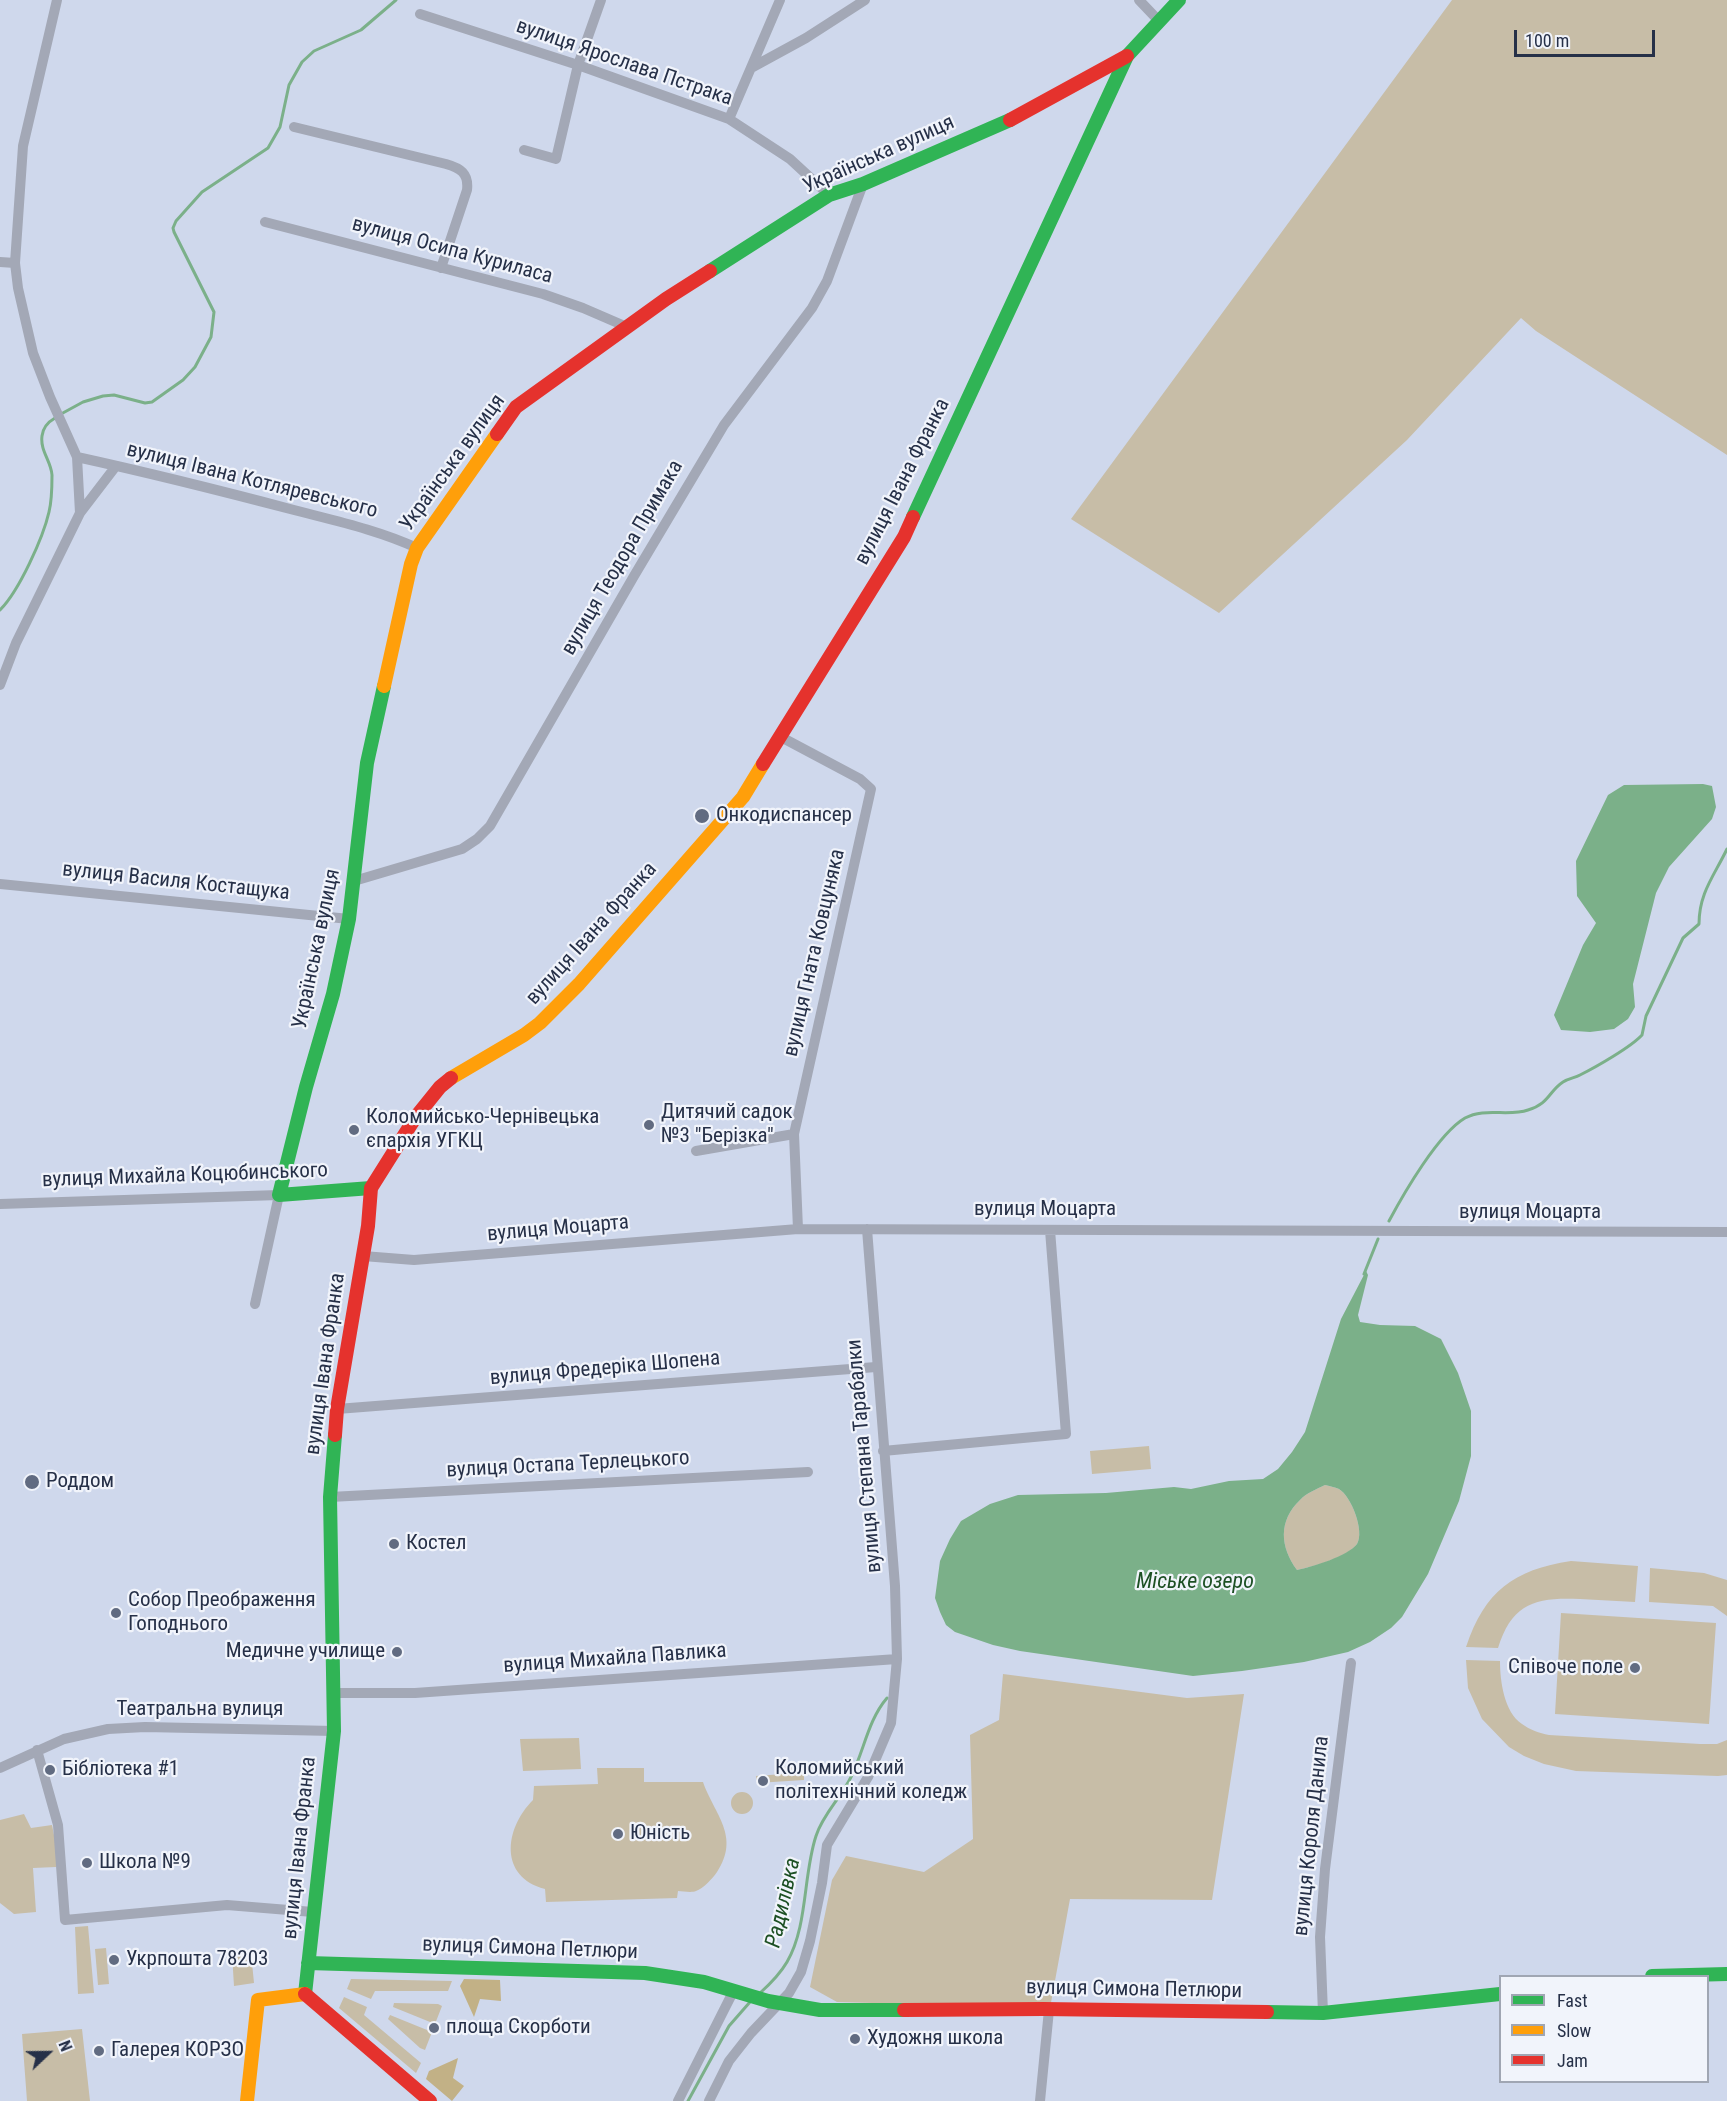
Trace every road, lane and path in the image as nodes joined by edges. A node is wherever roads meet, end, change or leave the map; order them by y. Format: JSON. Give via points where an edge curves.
{"nodes":[{"id":1,"x":57,"y":0,"type":"edge"},
{"id":2,"x":601,"y":0,"type":"edge"},
{"id":3,"x":780,"y":0,"type":"edge"},
{"id":4,"x":865,"y":0,"type":"edge"},
{"id":5,"x":1139,"y":0,"type":"edge"},
{"id":6,"x":1179,"y":0,"type":"edge"},
{"id":7,"x":420,"y":14,"type":"dead end"},
{"id":8,"x":1160,"y":21,"type":"junction"},
{"id":9,"x":1127,"y":56,"type":"junction"},
{"id":10,"x":578,"y":65,"type":"junction"},
{"id":11,"x":751,"y":68,"type":"junction"},
{"id":12,"x":729,"y":119,"type":"junction"},
{"id":13,"x":294,"y":127,"type":"dead end"},
{"id":14,"x":524,"y":150,"type":"dead end"},
{"id":15,"x":863,"y":184,"type":"junction"},
{"id":16,"x":829,"y":195,"type":"junction"},
{"id":17,"x":265,"y":222,"type":"dead end"},
{"id":18,"x":0,"y":262,"type":"edge"},
{"id":19,"x":15,"y":263,"type":"junction"},
{"id":20,"x":441,"y":268,"type":"junction"},
{"id":21,"x":627,"y":327,"type":"junction"},
{"id":22,"x":77,"y":457,"type":"junction"},
{"id":23,"x":116,"y":466,"type":"junction"},
{"id":24,"x":80,"y":513,"type":"junction"},
{"id":25,"x":417,"y":548,"type":"junction"},
{"id":26,"x":0,"y":681,"type":"edge"},
{"id":27,"x":781,"y":737,"type":"junction"},
{"id":28,"x":354,"y":880,"type":"junction"},
{"id":29,"x":0,"y":884,"type":"edge"},
{"id":30,"x":349,"y":919,"type":"junction"},
{"id":31,"x":794,"y":1134,"type":"junction"},
{"id":32,"x":696,"y":1151,"type":"dead end"},
{"id":33,"x":371,"y":1188,"type":"junction"},
{"id":34,"x":279,"y":1195,"type":"junction"},
{"id":35,"x":0,"y":1204,"type":"edge"},
{"id":36,"x":798,"y":1229,"type":"junction"},
{"id":37,"x":867,"y":1229,"type":"junction"},
{"id":38,"x":1050,"y":1230,"type":"junction"},
{"id":39,"x":1727,"y":1232,"type":"edge"},
{"id":40,"x":363,"y":1256,"type":"junction"},
{"id":41,"x":255,"y":1304,"type":"dead end"},
{"id":42,"x":876,"y":1367,"type":"junction"},
{"id":43,"x":337,"y":1409,"type":"junction"},
{"id":44,"x":883,"y":1451,"type":"junction"},
{"id":45,"x":808,"y":1472,"type":"dead end"},
{"id":46,"x":330,"y":1497,"type":"junction"},
{"id":47,"x":897,"y":1659,"type":"junction"},
{"id":48,"x":1351,"y":1664,"type":"dead end"},
{"id":49,"x":335,"y":1693,"type":"junction"},
{"id":50,"x":334,"y":1731,"type":"junction"},
{"id":51,"x":37,"y":1750,"type":"junction"},
{"id":52,"x":0,"y":1768,"type":"edge"},
{"id":53,"x":313,"y":1912,"type":"junction"},
{"id":54,"x":308,"y":1963,"type":"junction"},
{"id":55,"x":1727,"y":1974,"type":"edge"},
{"id":56,"x":1667,"y":1975,"type":"edge"},
{"id":57,"x":741,"y":1992,"type":"junction"},
{"id":58,"x":306,"y":1994,"type":"junction"},
{"id":59,"x":1499,"y":1994,"type":"edge"},
{"id":60,"x":774,"y":2002,"type":"junction"},
{"id":61,"x":1049,"y":2010,"type":"junction"},
{"id":62,"x":1323,"y":2013,"type":"junction"},
{"id":63,"x":247,"y":2101,"type":"edge"},
{"id":64,"x":430,"y":2101,"type":"edge"},
{"id":65,"x":678,"y":2101,"type":"edge"},
{"id":66,"x":709,"y":2101,"type":"edge"},
{"id":67,"x":1040,"y":2101,"type":"edge"}],
"edges":[{"from":1,"to":19,"type":"street","via":[[23,146]]},
{"from":2,"to":10,"type":"street"},
{"from":3,"to":11,"type":"street"},
{"from":4,"to":11,"type":"street"},
{"from":5,"to":8,"type":"street"},
{"from":6,"to":8,"type":"street","name":"вулиця Івана Франка"},
{"from":7,"to":10,"type":"street","name":"вулиця Ярослава Пстрака"},
{"from":8,"to":9,"type":"street","name":"вулиця Івана Франка"},
{"from":9,"to":15,"type":"street","name":"Українська вулиця","via":[[1012,119]]},
{"from":9,"to":27,"type":"street","name":"вулиця Івана Франка","via":[[904,537]]},
{"from":10,"to":12,"type":"street","name":"вулиця Ярослава Пстрака"},
{"from":10,"to":14,"type":"street","via":[[556,159]]},
{"from":11,"to":12,"type":"street"},
{"from":12,"to":16,"type":"street","name":"вулиця Ярослава Пстрака","via":[[790,159]]},
{"from":13,"to":20,"type":"street","via":[[446,164],[463,172],[466,190]]},
{"from":15,"to":16,"type":"street","name":"Українська вулиця"},
{"from":15,"to":28,"type":"street","name":"вулиця Теодора Примака","via":[[827,281],[812,308],[724,425],[490,826],[462,849]]},
{"from":16,"to":21,"type":"street","name":"Українська вулиця"},
{"from":17,"to":20,"type":"street","name":"вулиця Осипа Куриласа"},
{"from":18,"to":19,"type":"street"},
{"from":19,"to":22,"type":"street","via":[[31,347]]},
{"from":20,"to":21,"type":"street","name":"вулиця Осипа Куриласа","via":[[543,294]]},
{"from":21,"to":25,"type":"street","name":"Українська вулиця","via":[[516,406]]},
{"from":22,"to":23,"type":"street","name":"вулиця Івана Котляревського"},
{"from":22,"to":24,"type":"street"},
{"from":23,"to":24,"type":"street"},
{"from":23,"to":25,"type":"street","name":"вулиця Івана Котляревського","via":[[390,536]]},
{"from":24,"to":26,"type":"street"},
{"from":25,"to":28,"type":"street","name":"Українська вулиця","via":[[367,763]]},
{"from":27,"to":31,"type":"street","name":"вулиця Гната Ковцуняка","via":[[860,779],[871,789]]},
{"from":27,"to":33,"type":"street","name":"вулиця Івана Франка","via":[[738,804],[579,984],[531,1030],[459,1072],[436,1092]]},
{"from":28,"to":30,"type":"street","name":"Українська вулиця"},
{"from":29,"to":30,"type":"street","name":"вулиця Василя Костащука"},
{"from":30,"to":34,"type":"street","name":"Українська вулиця"},
{"from":31,"to":32,"type":"street"},
{"from":31,"to":36,"type":"street","name":"вулиця Гната Ковцуняка"},
{"from":33,"to":34,"type":"street","name":"вулиця Михайла Коцюбинського"},
{"from":33,"to":40,"type":"street","name":"вулиця Івана Франка"},
{"from":34,"to":35,"type":"street","name":"вулиця Михайла Коцюбинського"},
{"from":34,"to":41,"type":"street"},
{"from":36,"to":37,"type":"street","name":"вулиця Моцарта"},
{"from":36,"to":40,"type":"street","name":"вулиця Моцарта","via":[[414,1260]]},
{"from":37,"to":38,"type":"street","name":"вулиця Моцарта"},
{"from":37,"to":42,"type":"street","name":"вулиця Степана Тарабалки"},
{"from":38,"to":39,"type":"street","name":"вулиця Моцарта"},
{"from":38,"to":44,"type":"street","via":[[1066,1434]]},
{"from":40,"to":43,"type":"street","name":"вулиця Івана Франка"},
{"from":42,"to":43,"type":"street","name":"вулиця Фредеріка Шопена"},
{"from":42,"to":44,"type":"street","name":"вулиця Степана Тарабалки"},
{"from":43,"to":46,"type":"street","name":"вулиця Івана Франка"},
{"from":44,"to":47,"type":"street","name":"вулиця Степана Тарабалки"},
{"from":45,"to":46,"type":"street","name":"вулиця Остапа Терлецького"},
{"from":46,"to":49,"type":"street","name":"вулиця Івана Франка"},
{"from":47,"to":49,"type":"street","name":"вулиця Михайла Павлика","via":[[415,1693]]},
{"from":47,"to":60,"type":"street","name":"вулиця Степана Тарабалки","via":[[893,1710],[886,1737],[868,1777],[826,1845],[805,1961],[795,1986]]},
{"from":48,"to":62,"type":"street","name":"вулиця Короля Данила","via":[[1324,1880],[1320,1937]]},
{"from":49,"to":50,"type":"street","name":"вулиця Івана Франка"},
{"from":50,"to":51,"type":"street","name":"Театральна вулиця","via":[[130,1727],[99,1730]]},
{"from":50,"to":53,"type":"street","name":"вулиця Івана Франка"},
{"from":51,"to":52,"type":"street","name":"Театральна вулиця"},
{"from":51,"to":53,"type":"street","via":[[58,1825],[65,1920],[227,1905]]},
{"from":53,"to":54,"type":"street","name":"вулиця Івана Франка"},
{"from":54,"to":57,"type":"street","name":"вулиця Симона Петлюри","via":[[645,1973]]},
{"from":54,"to":58,"type":"street","name":"вулиця Івана Франка"},
{"from":55,"to":56,"type":"street"},
{"from":57,"to":60,"type":"street","name":"вулиця Симона Петлюри"},
{"from":57,"to":65,"type":"street"},
{"from":58,"to":63,"type":"street","via":[[258,2000]]},
{"from":58,"to":64,"type":"street"},
{"from":59,"to":62,"type":"street","name":"вулиця Симона Петлюри"},
{"from":60,"to":61,"type":"street","name":"вулиця Симона Петлюри","via":[[820,2010]]},
{"from":60,"to":66,"type":"street","via":[[729,2061]]},
{"from":61,"to":62,"type":"street","name":"вулиця Симона Петлюри"},
{"from":61,"to":67,"type":"street"}]}
